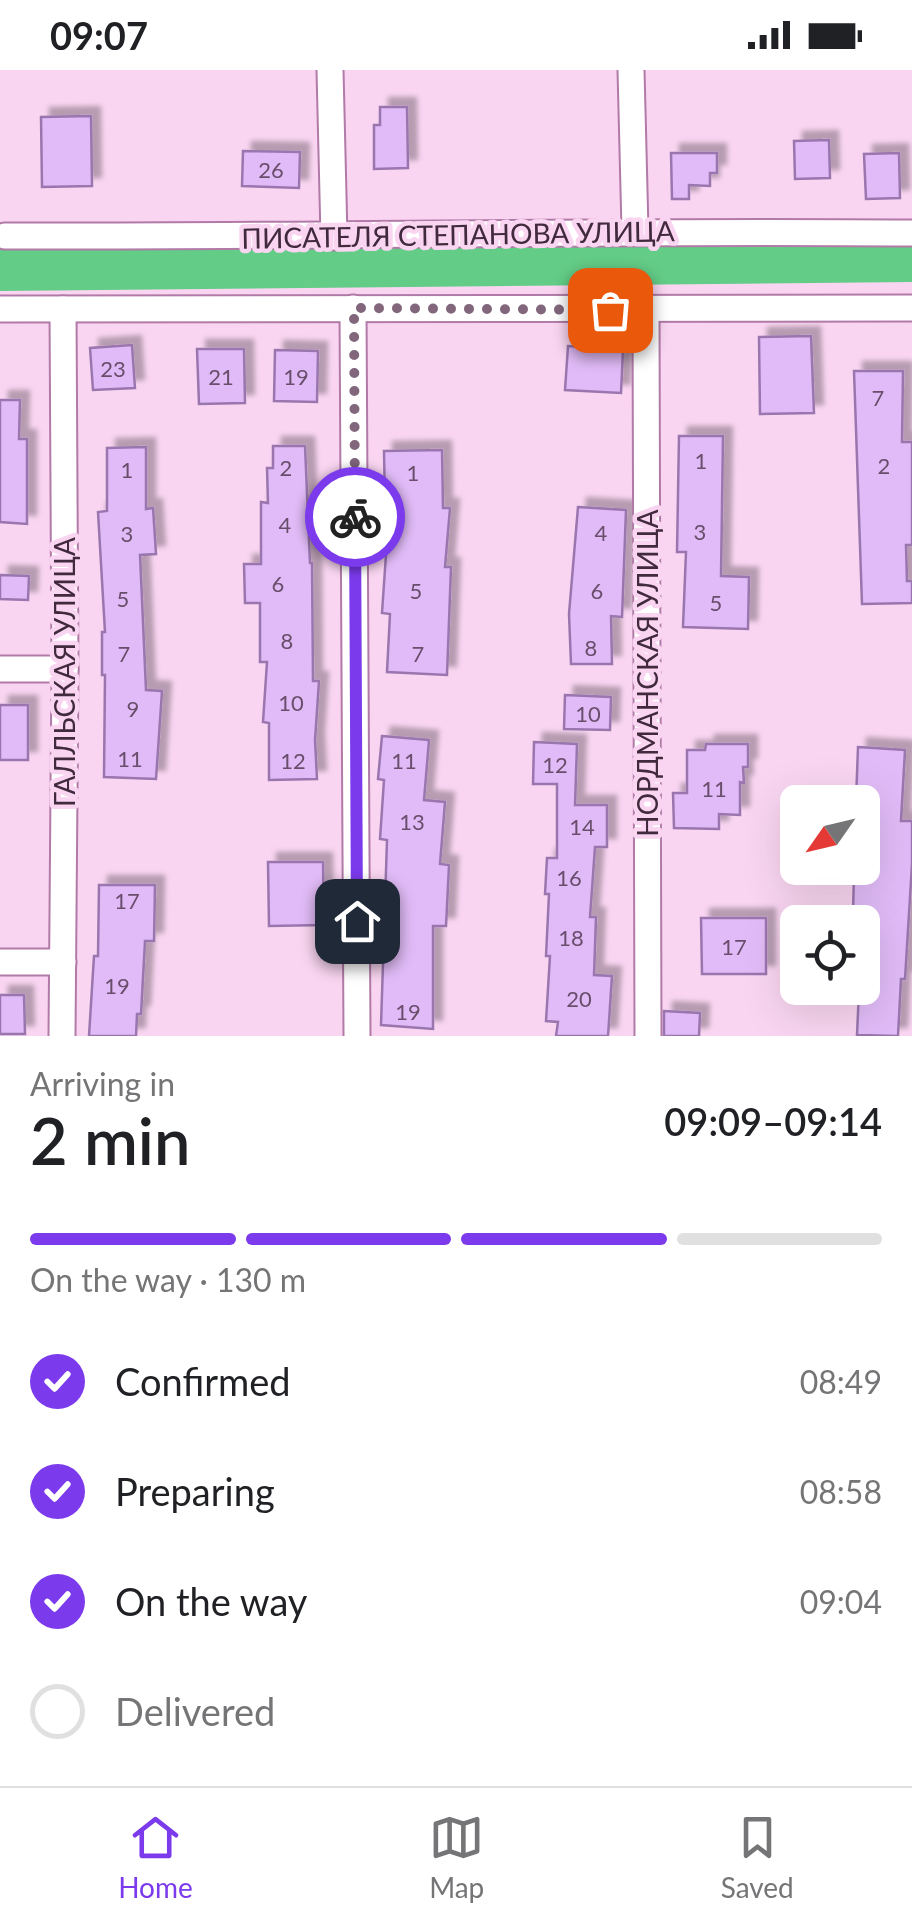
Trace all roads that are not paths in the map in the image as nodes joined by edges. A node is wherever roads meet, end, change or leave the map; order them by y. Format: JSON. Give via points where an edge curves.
{"nodes":[{"id":1,"x":330,"y":70,"type":"edge"},
{"id":2,"x":631,"y":70,"type":"edge"},
{"id":3,"x":636,"y":230,"type":"junction"},
{"id":4,"x":912,"y":233,"type":"edge"},
{"id":5,"x":5,"y":236,"type":"dead end"},
{"id":6,"x":334,"y":237,"type":"junction"},
{"id":7,"x":354,"y":308,"type":"junction"},
{"id":8,"x":912,"y":308,"type":"edge"},
{"id":9,"x":0,"y":309,"type":"edge"},
{"id":10,"x":62,"y":309,"type":"junction"},
{"id":11,"x":646,"y":310,"type":"junction"},
{"id":12,"x":65,"y":669,"type":"junction"},
{"id":13,"x":0,"y":670,"type":"edge"},
{"id":14,"x":0,"y":962,"type":"edge"},
{"id":15,"x":63,"y":962,"type":"junction"},
{"id":16,"x":62,"y":1036,"type":"edge"},
{"id":17,"x":358,"y":1036,"type":"edge"},
{"id":18,"x":648,"y":1036,"type":"edge"}],
"edges":[{"from":1,"to":6,"type":"street"},
{"from":2,"to":3,"type":"street"},
{"from":3,"to":4,"type":"street","name":"ПИСАТЕЛЯ СТЕПАНОВА УЛИЦА"},
{"from":3,"to":6,"type":"street","name":"ПИСАТЕЛЯ СТЕПАНОВА УЛИЦА"},
{"from":5,"to":6,"type":"street","name":"ПИСАТЕЛЯ СТЕПАНОВА УЛИЦА"},
{"from":7,"to":10,"type":"street"},
{"from":7,"to":11,"type":"street"},
{"from":7,"to":17,"type":"street"},
{"from":8,"to":11,"type":"street"},
{"from":9,"to":10,"type":"street"},
{"from":10,"to":12,"type":"street","name":"ГАЛЛЬСКАЯ УЛИЦА"},
{"from":11,"to":18,"type":"street","name":"НОРДМАНСКАЯ УЛИЦА"},
{"from":12,"to":13,"type":"street"},
{"from":12,"to":15,"type":"street","name":"ГАЛЛЬСКАЯ УЛИЦА"},
{"from":14,"to":15,"type":"street"},
{"from":15,"to":16,"type":"street","name":"ГАЛЛЬСКАЯ УЛИЦА"}]}
